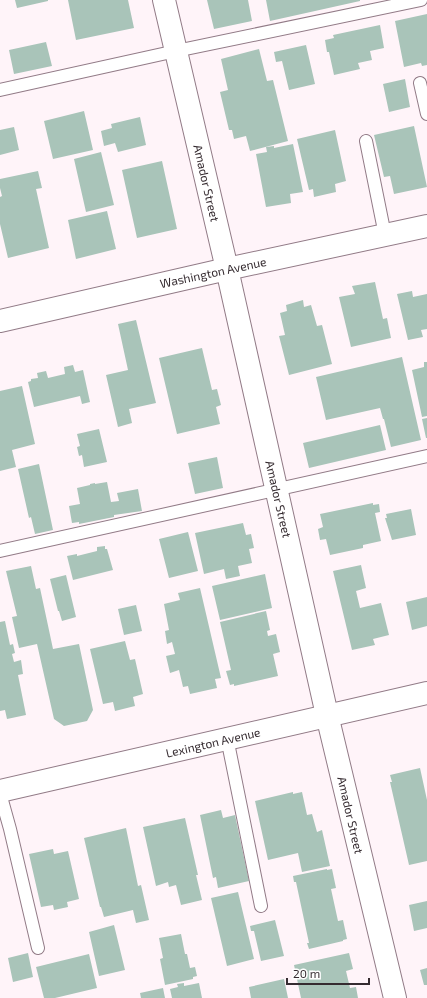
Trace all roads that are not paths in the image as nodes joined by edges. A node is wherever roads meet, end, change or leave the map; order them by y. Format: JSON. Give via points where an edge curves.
{"nodes":[{"id":1,"x":164,"y":0,"type":"edge"},
{"id":2,"x":421,"y":0,"type":"edge"},
{"id":3,"x":176,"y":51,"type":"junction"},
{"id":4,"x":420,"y":83,"type":"dead end"},
{"id":5,"x":0,"y":90,"type":"edge"},
{"id":6,"x":427,"y":114,"type":"edge"},
{"id":7,"x":366,"y":141,"type":"dead end"},
{"id":8,"x":427,"y":226,"type":"edge"},
{"id":9,"x":385,"y":235,"type":"junction"},
{"id":10,"x":227,"y":269,"type":"junction"},
{"id":11,"x":0,"y":321,"type":"edge"},
{"id":12,"x":427,"y":456,"type":"edge"},
{"id":13,"x":276,"y":489,"type":"junction"},
{"id":14,"x":0,"y":551,"type":"edge"},
{"id":15,"x":427,"y":693,"type":"edge"},
{"id":16,"x":327,"y":715,"type":"junction"},
{"id":17,"x":227,"y":738,"type":"junction"},
{"id":18,"x":0,"y":792,"type":"edge"},
{"id":19,"x":261,"y":906,"type":"dead end"},
{"id":20,"x":38,"y":948,"type":"dead end"},
{"id":21,"x":395,"y":998,"type":"edge"}],
"edges":[{"from":1,"to":3,"type":"street","name":"Amador Street"},
{"from":2,"to":3,"type":"lane"},
{"from":3,"to":5,"type":"lane"},
{"from":3,"to":10,"type":"street","name":"Amador Street"},
{"from":4,"to":6,"type":"lane"},
{"from":7,"to":9,"type":"lane"},
{"from":8,"to":9,"type":"street","name":"Washington Avenue"},
{"from":9,"to":10,"type":"street","name":"Washington Avenue"},
{"from":10,"to":11,"type":"street","name":"Washington Avenue"},
{"from":10,"to":13,"type":"street","name":"Amador Street"},
{"from":12,"to":13,"type":"lane"},
{"from":13,"to":14,"type":"lane"},
{"from":13,"to":16,"type":"street","name":"Amador Street"},
{"from":15,"to":16,"type":"street","name":"Lexington Avenue"},
{"from":16,"to":17,"type":"street","name":"Lexington Avenue"},
{"from":16,"to":21,"type":"street","name":"Amador Street"},
{"from":17,"to":18,"type":"street","name":"Lexington Avenue"},
{"from":17,"to":19,"type":"lane"},
{"from":18,"to":20,"type":"lane"}]}
